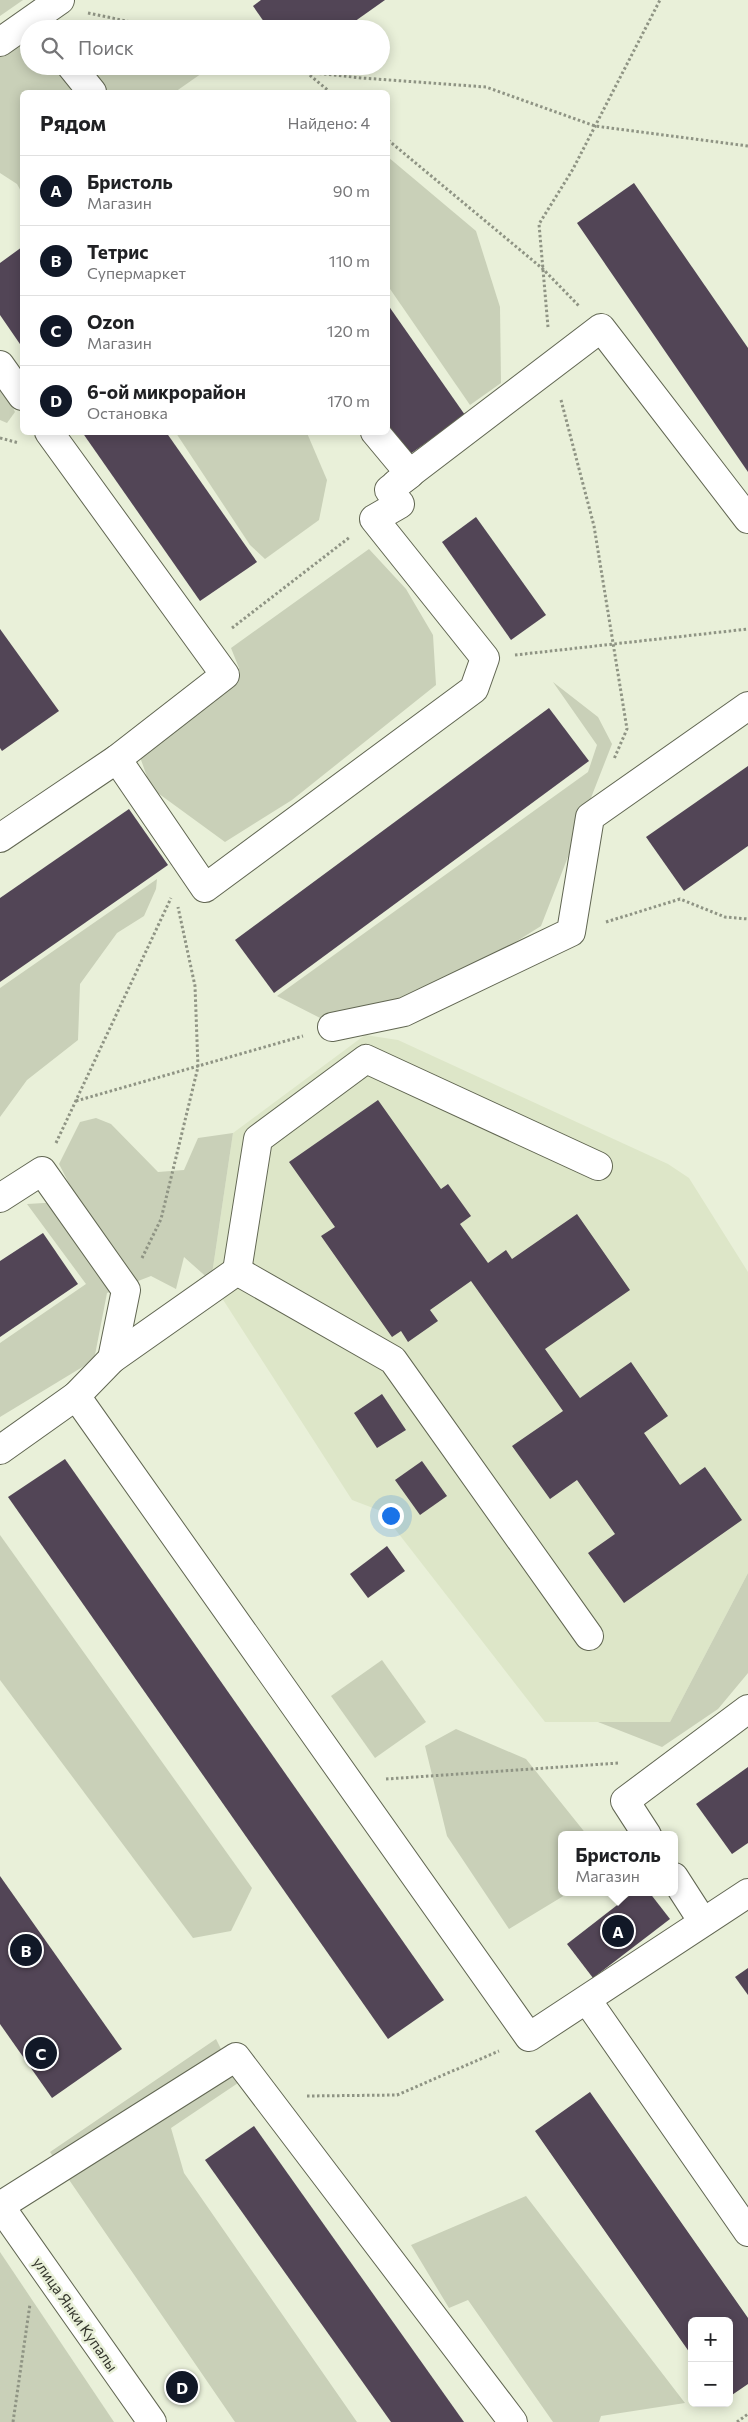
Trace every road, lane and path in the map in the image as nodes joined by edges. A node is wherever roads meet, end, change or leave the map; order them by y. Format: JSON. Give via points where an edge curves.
{"nodes":[{"id":1,"x":660,"y":0,"type":"edge"},
{"id":2,"x":46,"y":14,"type":"edge"},
{"id":3,"x":94,"y":20,"type":"edge"},
{"id":4,"x":20,"y":30,"type":"edge"},
{"id":5,"x":0,"y":42,"type":"edge"},
{"id":6,"x":78,"y":75,"type":"edge"},
{"id":7,"x":309,"y":75,"type":"edge"},
{"id":8,"x":341,"y":75,"type":"edge"},
{"id":9,"x":90,"y":90,"type":"edge"},
{"id":10,"x":328,"y":90,"type":"edge"},
{"id":11,"x":595,"y":126,"type":"junction"},
{"id":12,"x":390,"y":142,"type":"edge"},
{"id":13,"x":748,"y":146,"type":"edge"},
{"id":14,"x":543,"y":270,"type":"junction"},
{"id":15,"x":601,"y":328,"type":"junction"},
{"id":16,"x":552,"y":365,"type":"junction"},
{"id":17,"x":0,"y":366,"type":"edge"},
{"id":18,"x":20,"y":393,"type":"edge"},
{"id":19,"x":51,"y":435,"type":"edge"},
{"id":20,"x":378,"y":435,"type":"edge"},
{"id":21,"x":389,"y":490,"type":"junction"},
{"id":22,"x":374,"y":519,"type":"junction"},
{"id":23,"x":748,"y":519,"type":"edge"},
{"id":24,"x":748,"y":629,"type":"edge"},
{"id":25,"x":614,"y":644,"type":"junction"},
{"id":26,"x":206,"y":648,"type":"junction"},
{"id":27,"x":485,"y":658,"type":"junction"},
{"id":28,"x":748,"y":706,"type":"edge"},
{"id":29,"x":117,"y":759,"type":"junction"},
{"id":30,"x":612,"y":764,"type":"dead end"},
{"id":31,"x":1,"y":835,"type":"edge"},
{"id":32,"x":748,"y":919,"type":"edge"},
{"id":33,"x":571,"y":932,"type":"junction"},
{"id":34,"x":332,"y":1027,"type":"joint"},
{"id":35,"x":198,"y":1067,"type":"junction"},
{"id":36,"x":75,"y":1102,"type":"junction"},
{"id":37,"x":598,"y":1166,"type":"dead end"},
{"id":38,"x":42,"y":1170,"type":"junction"},
{"id":39,"x":0,"y":1198,"type":"edge"},
{"id":40,"x":237,"y":1272,"type":"junction"},
{"id":41,"x":126,"y":1290,"type":"junction"},
{"id":42,"x":112,"y":1359,"type":"junction"},
{"id":43,"x":76,"y":1396,"type":"junction"},
{"id":44,"x":0,"y":1450,"type":"edge"},
{"id":45,"x":588,"y":1636,"type":"dead end"},
{"id":46,"x":748,"y":1709,"type":"edge"},
{"id":47,"x":623,"y":1763,"type":"dead end"},
{"id":48,"x":348,"y":1781,"type":"junction"},
{"id":49,"x":644,"y":1831,"type":"edge"},
{"id":50,"x":678,"y":1883,"type":"edge"},
{"id":51,"x":748,"y":1893,"type":"edge"},
{"id":52,"x":703,"y":1922,"type":"junction"},
{"id":53,"x":586,"y":2000,"type":"junction"},
{"id":54,"x":529,"y":2037,"type":"junction"},
{"id":55,"x":266,"y":2096,"type":"junction"},
{"id":56,"x":0,"y":2206,"type":"edge"},
{"id":57,"x":748,"y":2232,"type":"edge"},
{"id":58,"x":36,"y":2256,"type":"junction"},
{"id":59,"x":748,"y":2414,"type":"edge"},
{"id":60,"x":13,"y":2422,"type":"edge"},
{"id":61,"x":152,"y":2422,"type":"edge"},
{"id":62,"x":513,"y":2422,"type":"edge"},
{"id":63,"x":737,"y":2422,"type":"edge"}],
"edges":[{"from":1,"to":11,"type":"path"},
{"from":2,"to":3,"type":"path"},
{"from":4,"to":5,"type":"street"},
{"from":6,"to":9,"type":"street"},
{"from":7,"to":10,"type":"path"},
{"from":8,"to":11,"type":"path","via":[[486,87]]},
{"from":11,"to":13,"type":"path"},
{"from":11,"to":14,"type":"path","via":[[539,224]]},
{"from":12,"to":14,"type":"path"},
{"from":14,"to":15,"type":"path"},
{"from":14,"to":16,"type":"path"},
{"from":15,"to":16,"type":"street"},
{"from":15,"to":23,"type":"street"},
{"from":16,"to":21,"type":"street"},
{"from":16,"to":25,"type":"path","via":[[594,526]]},
{"from":17,"to":18,"type":"street"},
{"from":19,"to":26,"type":"street"},
{"from":20,"to":21,"type":"street","via":[[410,474]]},
{"from":21,"to":22,"type":"street","via":[[400,504]]},
{"from":22,"to":26,"type":"path"},
{"from":22,"to":27,"type":"street"},
{"from":24,"to":25,"type":"path"},
{"from":25,"to":27,"type":"path"},
{"from":25,"to":30,"type":"path","via":[[627,728]]},
{"from":26,"to":29,"type":"street","via":[[225,676]]},
{"from":27,"to":29,"type":"street","via":[[474,689],[205,888]]},
{"from":28,"to":33,"type":"street","via":[[590,817]]},
{"from":29,"to":31,"type":"street"},
{"from":32,"to":33,"type":"path","via":[[725,917],[680,899]]},
{"from":33,"to":34,"type":"street","via":[[404,1012]]},
{"from":34,"to":35,"type":"path"},
{"from":35,"to":36,"type":"path"},
{"from":35,"to":36,"type":"path","via":[[195,986],[175,891]]},
{"from":35,"to":41,"type":"path","via":[[161,1219]]},
{"from":36,"to":38,"type":"path"},
{"from":37,"to":40,"type":"street","via":[[366,1059],[258,1139]]},
{"from":38,"to":39,"type":"street"},
{"from":38,"to":41,"type":"street"},
{"from":40,"to":42,"type":"street"},
{"from":40,"to":45,"type":"street","via":[[393,1360]]},
{"from":41,"to":42,"type":"street"},
{"from":42,"to":43,"type":"street"},
{"from":43,"to":44,"type":"street"},
{"from":43,"to":48,"type":"street"},
{"from":46,"to":49,"type":"street","via":[[625,1801]]},
{"from":47,"to":48,"type":"path"},
{"from":48,"to":54,"type":"street"},
{"from":50,"to":52,"type":"street"},
{"from":51,"to":52,"type":"street"},
{"from":52,"to":53,"type":"street"},
{"from":53,"to":54,"type":"street"},
{"from":53,"to":57,"type":"street"},
{"from":54,"to":55,"type":"path","via":[[397,2095]]},
{"from":55,"to":56,"type":"street","via":[[236,2057]]},
{"from":55,"to":62,"type":"street"},
{"from":56,"to":58,"type":"street","name":"улица Янки Купалы"},
{"from":58,"to":60,"type":"path"},
{"from":58,"to":61,"type":"street","name":"улица Янки Купалы"},
{"from":59,"to":63,"type":"path"}]}
